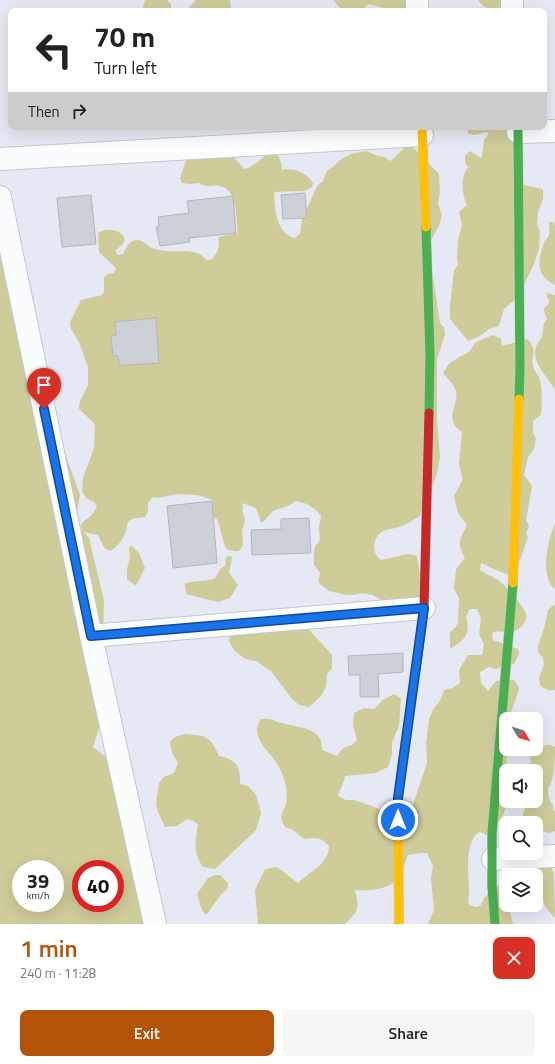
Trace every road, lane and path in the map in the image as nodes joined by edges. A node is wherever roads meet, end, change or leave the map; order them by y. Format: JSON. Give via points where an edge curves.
{"nodes":[{"id":1,"x":518,"y":130,"type":"edge"},
{"id":2,"x":536,"y":130,"type":"edge"},
{"id":3,"x":422,"y":131,"type":"edge"},
{"id":4,"x":555,"y":131,"type":"edge"},
{"id":5,"x":0,"y":159,"type":"edge"},
{"id":6,"x":0,"y":197,"type":"edge"},
{"id":7,"x":424,"y":608,"type":"junction"},
{"id":8,"x":91,"y":636,"type":"junction"},
{"id":9,"x":555,"y":856,"type":"edge"},
{"id":10,"x":493,"y":859,"type":"junction"},
{"id":11,"x":155,"y":924,"type":"edge"},
{"id":12,"x":399,"y":924,"type":"edge"},
{"id":13,"x":495,"y":924,"type":"edge"}],
"edges":[{"from":1,"to":10,"type":"street","via":[[520,369],[513,584],[492,833]]},
{"from":2,"to":4,"type":"street"},
{"from":3,"to":5,"type":"street"},
{"from":3,"to":7,"type":"street","via":[[430,354]]},
{"from":6,"to":8,"type":"street"},
{"from":7,"to":8,"type":"street"},
{"from":7,"to":12,"type":"street","via":[[398,798]]},
{"from":8,"to":11,"type":"street"},
{"from":9,"to":10,"type":"street"},
{"from":10,"to":13,"type":"street"}]}
